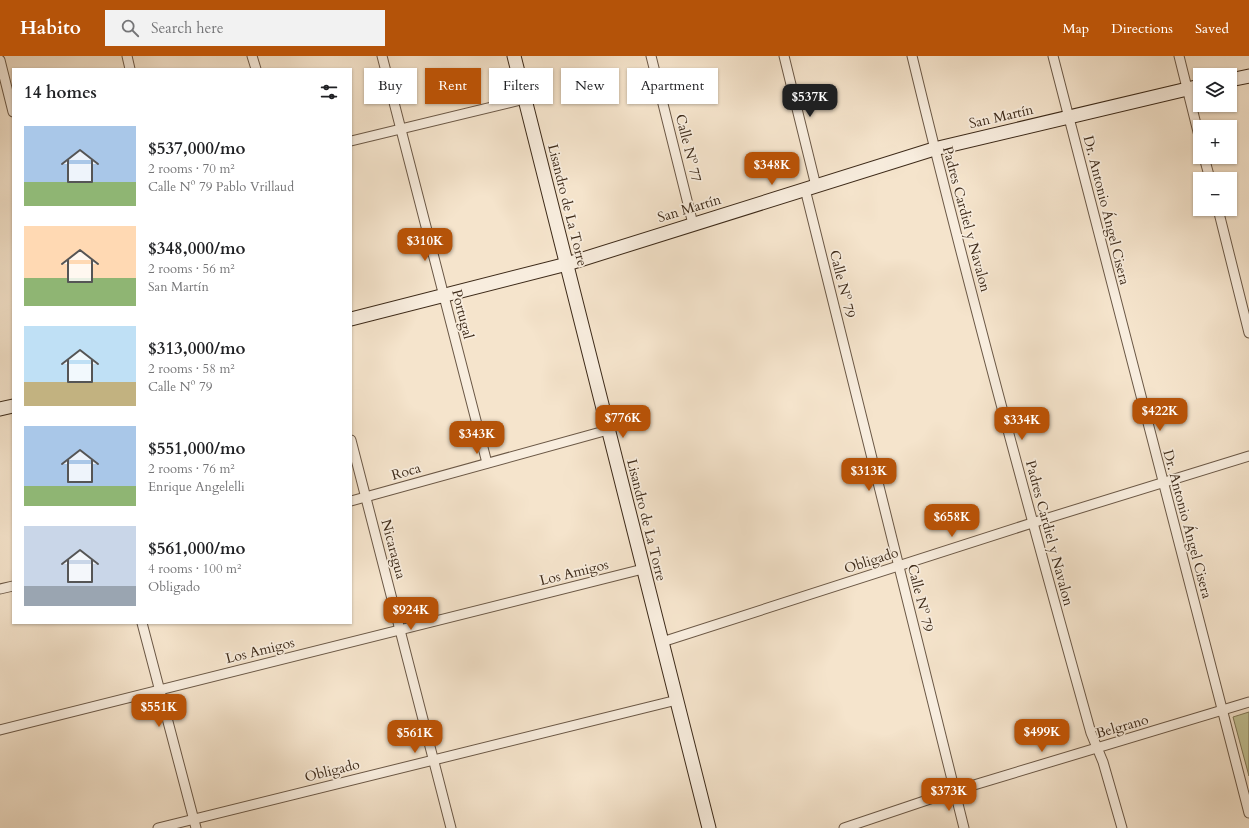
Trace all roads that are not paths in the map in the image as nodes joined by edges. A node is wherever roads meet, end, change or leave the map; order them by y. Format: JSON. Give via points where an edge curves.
{"nodes":[{"id":1,"x":126,"y":56,"type":"edge"},
{"id":2,"x":252,"y":56,"type":"edge"},
{"id":3,"x":382,"y":56,"type":"edge"},
{"id":4,"x":514,"y":56,"type":"edge"},
{"id":5,"x":651,"y":56,"type":"edge"},
{"id":6,"x":784,"y":56,"type":"edge"},
{"id":7,"x":912,"y":56,"type":"edge"},
{"id":8,"x":1053,"y":56,"type":"edge"},
{"id":9,"x":1179,"y":56,"type":"edge"},
{"id":10,"x":0,"y":60,"type":"edge"},
{"id":11,"x":130,"y":68,"type":"edge"},
{"id":12,"x":256,"y":68,"type":"edge"},
{"id":13,"x":517,"y":68,"type":"edge"},
{"id":14,"x":1249,"y":76,"type":"edge"},
{"id":15,"x":1237,"y":79,"type":"edge"},
{"id":16,"x":1193,"y":88,"type":"edge"},
{"id":17,"x":1187,"y":89,"type":"junction"},
{"id":18,"x":504,"y":104,"type":"edge"},
{"id":19,"x":526,"y":104,"type":"edge"},
{"id":20,"x":12,"y":108,"type":"edge"},
{"id":21,"x":1068,"y":117,"type":"junction"},
{"id":22,"x":1195,"y":120,"type":"edge"},
{"id":23,"x":401,"y":128,"type":"junction"},
{"id":24,"x":352,"y":141,"type":"edge"},
{"id":25,"x":934,"y":149,"type":"junction"},
{"id":26,"x":810,"y":187,"type":"junction"},
{"id":27,"x":1220,"y":216,"type":"edge"},
{"id":28,"x":693,"y":224,"type":"junction"},
{"id":29,"x":567,"y":264,"type":"junction"},
{"id":30,"x":444,"y":295,"type":"junction"},
{"id":31,"x":352,"y":320,"type":"edge"},
{"id":32,"x":1249,"y":333,"type":"edge"},
{"id":33,"x":12,"y":406,"type":"edge"},
{"id":34,"x":0,"y":409,"type":"edge"},
{"id":35,"x":608,"y":430,"type":"junction"},
{"id":36,"x":352,"y":444,"type":"edge"},
{"id":37,"x":1249,"y":456,"type":"edge"},
{"id":38,"x":487,"y":463,"type":"junction"},
{"id":39,"x":1162,"y":483,"type":"junction"},
{"id":40,"x":366,"y":498,"type":"junction"},
{"id":41,"x":352,"y":501,"type":"edge"},
{"id":42,"x":1032,"y":523,"type":"junction"},
{"id":43,"x":898,"y":566,"type":"junction"},
{"id":44,"x":643,"y":569,"type":"junction"},
{"id":45,"x":12,"y":586,"type":"edge"},
{"id":46,"x":0,"y":589,"type":"edge"},
{"id":47,"x":142,"y":624,"type":"edge"},
{"id":48,"x":400,"y":630,"type":"junction"},
{"id":49,"x":662,"y":642,"type":"junction"},
{"id":50,"x":160,"y":690,"type":"junction"},
{"id":51,"x":677,"y":700,"type":"junction"},
{"id":52,"x":1249,"y":702,"type":"edge"},
{"id":53,"x":1222,"y":711,"type":"junction"},
{"id":54,"x":0,"y":730,"type":"edge"},
{"id":55,"x":1097,"y":747,"type":"junction"},
{"id":56,"x":433,"y":760,"type":"junction"},
{"id":57,"x":954,"y":791,"type":"junction"},
{"id":58,"x":1249,"y":813,"type":"edge"},
{"id":59,"x":195,"y":824,"type":"edge"},
{"id":60,"x":158,"y":828,"type":"edge"},
{"id":61,"x":451,"y":828,"type":"edge"},
{"id":62,"x":709,"y":828,"type":"edge"},
{"id":63,"x":844,"y":828,"type":"edge"},
{"id":64,"x":964,"y":828,"type":"edge"},
{"id":65,"x":1122,"y":828,"type":"edge"}],
"edges":[{"from":1,"to":11,"type":"street"},
{"from":2,"to":12,"type":"street"},
{"from":3,"to":23,"type":"street","name":"Portugal"},
{"from":4,"to":13,"type":"street","name":"Lisandro de La Torre"},
{"from":5,"to":28,"type":"street","name":"Calle Nº 77"},
{"from":6,"to":26,"type":"street","name":"Calle Nº 79"},
{"from":7,"to":25,"type":"street","name":"Padres Cardiel y Navalon"},
{"from":8,"to":21,"type":"street","name":"Dr. Antonio Ángel Cisera"},
{"from":9,"to":17,"type":"street"},
{"from":10,"to":20,"type":"street"},
{"from":14,"to":15,"type":"street"},
{"from":16,"to":17,"type":"street","name":"San Martín"},
{"from":17,"to":21,"type":"street","name":"San Martín"},
{"from":17,"to":22,"type":"street"},
{"from":18,"to":23,"type":"street"},
{"from":19,"to":29,"type":"street","name":"Lisandro de La Torre"},
{"from":21,"to":25,"type":"street","name":"San Martín"},
{"from":21,"to":39,"type":"street","name":"Dr. Antonio Ángel Cisera"},
{"from":23,"to":24,"type":"street"},
{"from":23,"to":30,"type":"street","name":"Portugal"},
{"from":25,"to":26,"type":"street","name":"San Martín"},
{"from":25,"to":42,"type":"street","name":"Padres Cardiel y Navalon"},
{"from":26,"to":28,"type":"street","name":"San Martín"},
{"from":26,"to":43,"type":"street","name":"Calle Nº 79"},
{"from":27,"to":32,"type":"street"},
{"from":28,"to":29,"type":"street","name":"San Martín"},
{"from":29,"to":30,"type":"street","name":"San Martín"},
{"from":29,"to":35,"type":"street","name":"Lisandro de La Torre"},
{"from":30,"to":31,"type":"street","name":"San Martín"},
{"from":30,"to":38,"type":"street","name":"Portugal"},
{"from":33,"to":34,"type":"street"},
{"from":35,"to":38,"type":"street","name":"Roca"},
{"from":35,"to":44,"type":"street","name":"Lisandro de La Torre"},
{"from":36,"to":40,"type":"street","name":"Nicaragua"},
{"from":37,"to":39,"type":"street","name":"Obligado"},
{"from":38,"to":40,"type":"street","name":"Roca"},
{"from":39,"to":42,"type":"street","name":"Obligado"},
{"from":39,"to":53,"type":"street","name":"Dr. Antonio Ángel Cisera"},
{"from":40,"to":41,"type":"street","name":"Roca"},
{"from":40,"to":48,"type":"street","name":"Nicaragua"},
{"from":42,"to":43,"type":"street","name":"Obligado"},
{"from":42,"to":55,"type":"street","name":"Padres Cardiel y Navalon"},
{"from":43,"to":49,"type":"street","name":"Obligado"},
{"from":43,"to":57,"type":"street","name":"Calle Nº 79"},
{"from":44,"to":48,"type":"street","name":"Los Amigos"},
{"from":44,"to":49,"type":"street","name":"Lisandro de La Torre"},
{"from":45,"to":46,"type":"street"},
{"from":47,"to":50,"type":"street"},
{"from":48,"to":50,"type":"street","name":"Los Amigos"},
{"from":48,"to":56,"type":"street","name":"Nicaragua"},
{"from":49,"to":51,"type":"street","name":"Lisandro de La Torre"},
{"from":50,"to":54,"type":"street","name":"Los Amigos"},
{"from":50,"to":59,"type":"street"},
{"from":51,"to":56,"type":"street","name":"Obligado"},
{"from":51,"to":62,"type":"street","name":"Lisandro de La Torre"},
{"from":52,"to":53,"type":"street","name":"Belgrano"},
{"from":53,"to":55,"type":"street","name":"Belgrano"},
{"from":53,"to":58,"type":"street","name":"Dr. Antonio Ángel Cisera"},
{"from":55,"to":57,"type":"street","name":"Belgrano"},
{"from":55,"to":65,"type":"street","name":"Padres Cardiel y Navalon"},
{"from":56,"to":59,"type":"street","name":"Obligado"},
{"from":56,"to":61,"type":"street","name":"Nicaragua"},
{"from":57,"to":63,"type":"street","name":"Belgrano"},
{"from":57,"to":64,"type":"street","name":"Calle Nº 79"},
{"from":59,"to":60,"type":"street","name":"Obligado"}]}
